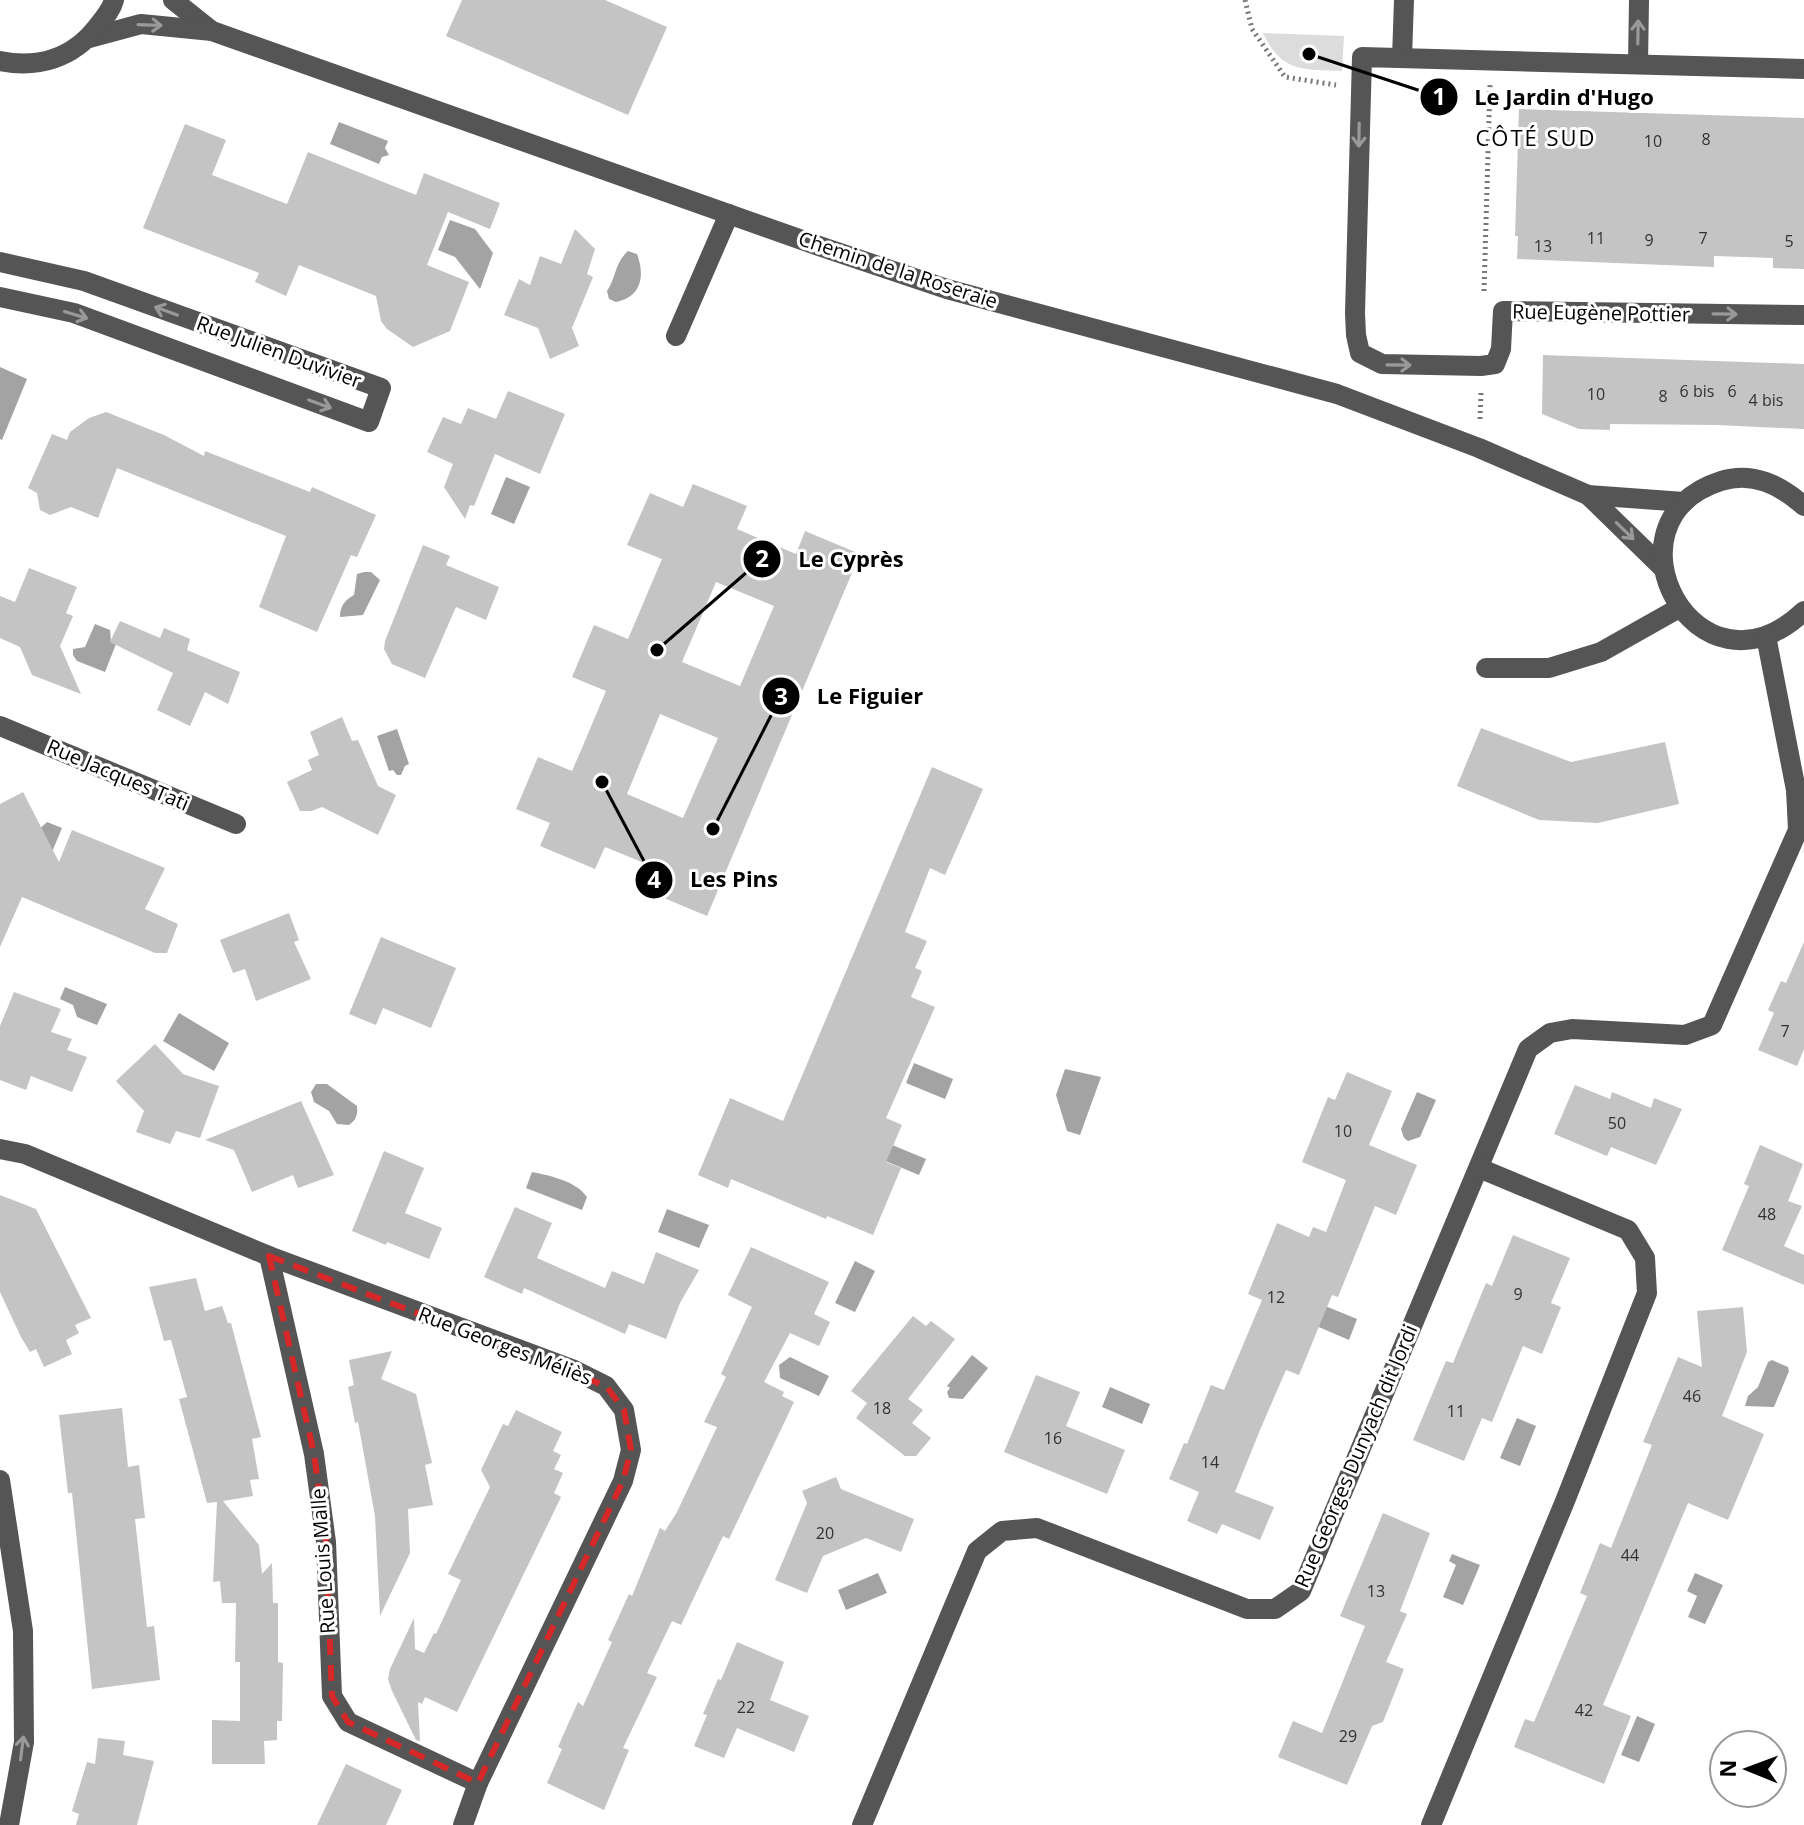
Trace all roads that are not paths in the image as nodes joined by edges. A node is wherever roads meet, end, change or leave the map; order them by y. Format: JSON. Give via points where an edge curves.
{"nodes":[{"id":1,"x":114,"y":0,"type":"edge"},
{"id":2,"x":173,"y":0,"type":"edge"},
{"id":3,"x":1404,"y":0,"type":"edge"},
{"id":4,"x":1639,"y":0,"type":"edge"},
{"id":5,"x":212,"y":31,"type":"junction"},
{"id":6,"x":89,"y":38,"type":"junction"},
{"id":7,"x":1402,"y":58,"type":"junction"},
{"id":8,"x":8,"y":62,"type":"edge"},
{"id":9,"x":1638,"y":64,"type":"junction"},
{"id":10,"x":1804,"y":69,"type":"edge"},
{"id":11,"x":0,"y":82,"type":"edge"},
{"id":12,"x":729,"y":214,"type":"junction"},
{"id":13,"x":0,"y":262,"type":"edge"},
{"id":14,"x":0,"y":297,"type":"edge"},
{"id":15,"x":1804,"y":315,"type":"edge"},
{"id":16,"x":676,"y":336,"type":"dead end"},
{"id":17,"x":1588,"y":495,"type":"junction"},
{"id":18,"x":1684,"y":502,"type":"junction"},
{"id":19,"x":1804,"y":506,"type":"edge"},
{"id":20,"x":1662,"y":567,"type":"junction"},
{"id":21,"x":1679,"y":608,"type":"junction"},
{"id":22,"x":1804,"y":611,"type":"edge"},
{"id":23,"x":1766,"y":636,"type":"junction"},
{"id":24,"x":1486,"y":668,"type":"dead end"},
{"id":25,"x":0,"y":726,"type":"edge"},
{"id":26,"x":236,"y":824,"type":"dead end"},
{"id":27,"x":0,"y":1149,"type":"edge"},
{"id":28,"x":1479,"y":1168,"type":"junction"},
{"id":29,"x":269,"y":1256,"type":"junction"},
{"id":30,"x":0,"y":1480,"type":"edge"},
{"id":31,"x":478,"y":1783,"type":"junction"},
{"id":32,"x":9,"y":1825,"type":"edge"},
{"id":33,"x":463,"y":1825,"type":"edge"},
{"id":34,"x":862,"y":1825,"type":"edge"},
{"id":35,"x":1431,"y":1825,"type":"edge"}],
"edges":[{"from":1,"to":6,"type":"street"},
{"from":2,"to":5,"type":"street","name":"Chemin de la Roseraie"},
{"from":3,"to":7,"type":"street"},
{"from":9,"to":4,"type":"street","one_way":true},
{"from":6,"to":5,"type":"street","name":"Chemin de la Roseraie","one_way":true,"via":[[141,24]]},
{"from":5,"to":12,"type":"street","name":"Chemin de la Roseraie"},
{"from":6,"to":8,"type":"street","via":[[45,62]]},
{"from":7,"to":9,"type":"street"},
{"from":7,"to":15,"type":"street","name":"Rue Eugène Pottier","one_way":true,"via":[[1362,57],[1355,313],[1360,353],[1382,364],[1495,364],[1503,311]]},
{"from":8,"to":11,"type":"street"},
{"from":9,"to":10,"type":"street"},
{"from":12,"to":16,"type":"street"},
{"from":12,"to":17,"type":"street","name":"Chemin de la Roseraie","via":[[947,289],[1337,394]]},
{"from":14,"to":13,"type":"street","name":"Rue Julien Duvivier","one_way":true,"via":[[74,313],[369,422],[381,388],[84,281]]},
{"from":17,"to":18,"type":"street","name":"Chemin de la Roseraie"},
{"from":17,"to":20,"type":"street","name":"Chemin de la Roseraie","one_way":true},
{"from":18,"to":19,"type":"street","via":[[1706,486],[1731,478],[1758,479],[1784,489]]},
{"from":18,"to":20,"type":"street","via":[[1663,544]]},
{"from":20,"to":21,"type":"street"},
{"from":21,"to":23,"type":"street","via":[[1718,636]]},
{"from":21,"to":24,"type":"street","via":[[1601,652],[1563,664]]},
{"from":22,"to":23,"type":"street"},
{"from":23,"to":28,"type":"street","name":"Rue Georges Dunyach dit Jordi","via":[[1796,790],[1798,830],[1712,1025],[1685,1035],[1572,1029],[1550,1033],[1528,1049]]},
{"from":25,"to":26,"type":"street","name":"Rue Jacques Tati"},
{"from":27,"to":29,"type":"street","name":"Rue Georges Méliès","via":[[25,1154]]},
{"from":28,"to":34,"type":"street","name":"Rue Georges Dunyach dit Jordi","via":[[1301,1591],[1275,1609],[1247,1609],[1037,1528],[1002,1531],[977,1551]]},
{"from":28,"to":35,"type":"street","via":[[1628,1230],[1645,1258],[1647,1293]]},
{"from":29,"to":31,"type":"street","name":"Rue Louis Malle","via":[[314,1454],[326,1542],[332,1696],[348,1722]]},
{"from":29,"to":31,"type":"street","name":"Rue Georges Méliès","via":[[572,1369],[606,1386],[624,1410],[631,1450],[623,1481]]},
{"from":32,"to":30,"type":"street","one_way":true,"via":[[24,1742],[23,1631]]},
{"from":31,"to":33,"type":"street","name":"Rue Georges Méliès"}]}
